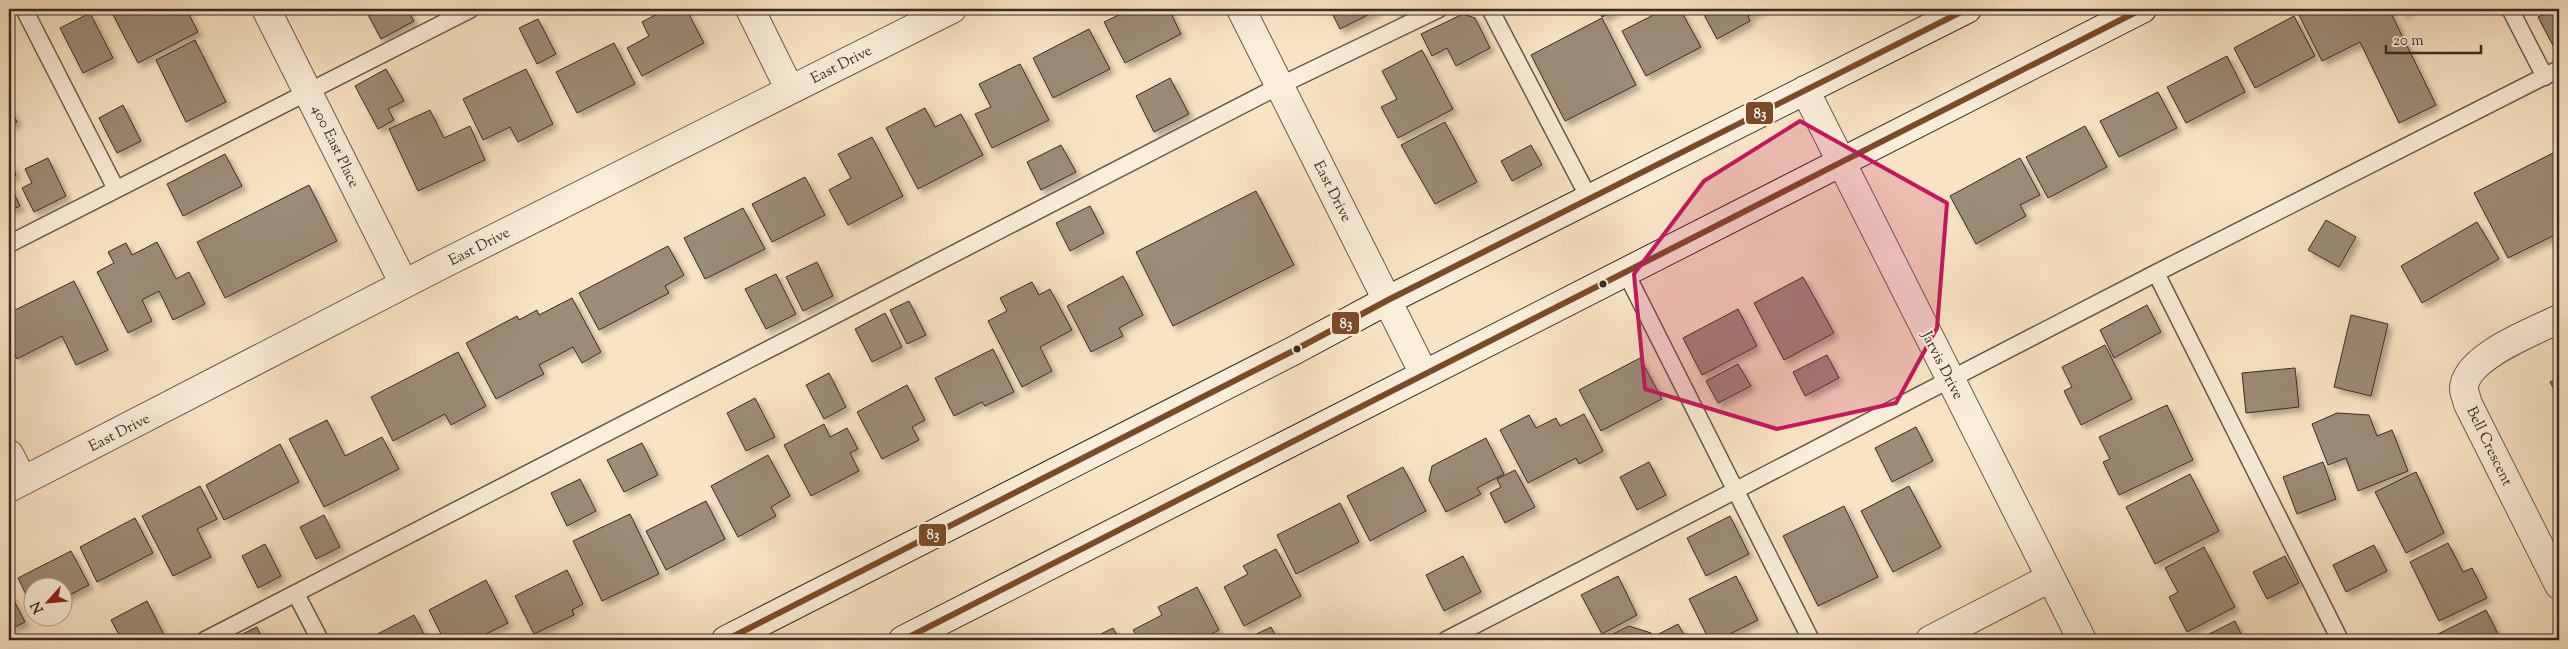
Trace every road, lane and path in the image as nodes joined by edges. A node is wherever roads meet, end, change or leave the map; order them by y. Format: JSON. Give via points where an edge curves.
{"nodes":[{"id":1,"x":24,"y":9,"type":"edge"},
{"id":2,"x":266,"y":9,"type":"edge"},
{"id":3,"x":470,"y":9,"type":"edge"},
{"id":4,"x":750,"y":9,"type":"edge"},
{"id":5,"x":952,"y":9,"type":"edge"},
{"id":6,"x":1241,"y":9,"type":"edge"},
{"id":7,"x":1439,"y":9,"type":"edge"},
{"id":8,"x":1490,"y":9,"type":"edge"},
{"id":9,"x":1967,"y":9,"type":"edge"},
{"id":10,"x":2142,"y":9,"type":"edge"},
{"id":11,"x":2510,"y":9,"type":"edge"},
{"id":12,"x":2552,"y":73,"type":"edge"},
{"id":13,"x":1281,"y":85,"type":"junction"},
{"id":14,"x":790,"y":90,"type":"junction"},
{"id":15,"x":1805,"y":90,"type":"junction"},
{"id":16,"x":309,"y":93,"type":"junction"},
{"id":17,"x":1842,"y":161,"type":"junction"},
{"id":18,"x":116,"y":189,"type":"junction"},
{"id":19,"x":1589,"y":198,"type":"junction"},
{"id":20,"x":9,"y":244,"type":"edge"},
{"id":21,"x":1625,"y":271,"type":"junction"},
{"id":22,"x":2156,"y":273,"type":"junction"},
{"id":23,"x":404,"y":284,"type":"junction"},
{"id":24,"x":1388,"y":300,"type":"junction"},
{"id":25,"x":2559,"y":319,"type":"edge"},
{"id":26,"x":1424,"y":374,"type":"junction"},
{"id":27,"x":1949,"y":379,"type":"junction"},
{"id":28,"x":9,"y":454,"type":"edge"},
{"id":29,"x":16,"y":485,"type":"edge"},
{"id":30,"x":1736,"y":492,"type":"junction"},
{"id":31,"x":2050,"y":578,"type":"junction"},
{"id":32,"x":2559,"y":585,"type":"edge"},
{"id":33,"x":296,"y":594,"type":"junction"},
{"id":34,"x":205,"y":640,"type":"edge"},
{"id":35,"x":320,"y":640,"type":"edge"},
{"id":36,"x":726,"y":640,"type":"edge"},
{"id":37,"x":903,"y":640,"type":"edge"},
{"id":38,"x":1446,"y":640,"type":"edge"},
{"id":39,"x":1811,"y":640,"type":"edge"},
{"id":40,"x":1930,"y":640,"type":"edge"},
{"id":41,"x":2082,"y":640,"type":"edge"},
{"id":42,"x":2340,"y":640,"type":"edge"}],
"edges":[{"from":1,"to":18,"type":"lane"},
{"from":2,"to":16,"type":"street","name":"400 East Place"},
{"from":3,"to":16,"type":"lane"},
{"from":4,"to":14,"type":"street"},
{"from":5,"to":14,"type":"street","name":"East Drive"},
{"from":6,"to":13,"type":"street","name":"East Drive"},
{"from":7,"to":13,"type":"lane"},
{"from":8,"to":19,"type":"lane"},
{"from":9,"to":15,"type":"street"},
{"from":10,"to":17,"type":"street"},
{"from":11,"to":12,"type":"lane"},
{"from":12,"to":22,"type":"lane"},
{"from":13,"to":24,"type":"street","name":"East Drive"},
{"from":13,"to":33,"type":"lane"},
{"from":14,"to":23,"type":"street","name":"East Drive"},
{"from":15,"to":17,"type":"street","name":"Jarvis Drive"},
{"from":15,"to":19,"type":"street"},
{"from":16,"to":18,"type":"lane"},
{"from":16,"to":23,"type":"street","name":"400 East Place"},
{"from":17,"to":21,"type":"street"},
{"from":17,"to":27,"type":"street","name":"Jarvis Drive"},
{"from":18,"to":20,"type":"lane"},
{"from":19,"to":24,"type":"street"},
{"from":21,"to":26,"type":"street"},
{"from":21,"to":30,"type":"lane"},
{"from":22,"to":27,"type":"lane","via":[[1986,363]]},
{"from":22,"to":42,"type":"lane"},
{"from":23,"to":29,"type":"street","name":"East Drive"},
{"from":24,"to":26,"type":"street","name":"East Drive"},
{"from":24,"to":36,"type":"street"},
{"from":25,"to":32,"type":"street","name":"Bell Crescent","via":[[2484,357],[2470,371],[2464,388],[2468,404]]},
{"from":26,"to":37,"type":"street"},
{"from":27,"to":30,"type":"lane"},
{"from":27,"to":31,"type":"street","name":"Jarvis Drive"},
{"from":28,"to":29,"type":"street"},
{"from":30,"to":38,"type":"lane"},
{"from":30,"to":39,"type":"lane"},
{"from":31,"to":40,"type":"street"},
{"from":31,"to":41,"type":"street","name":"Jarvis Drive"},
{"from":33,"to":34,"type":"lane"},
{"from":33,"to":35,"type":"lane"}]}
